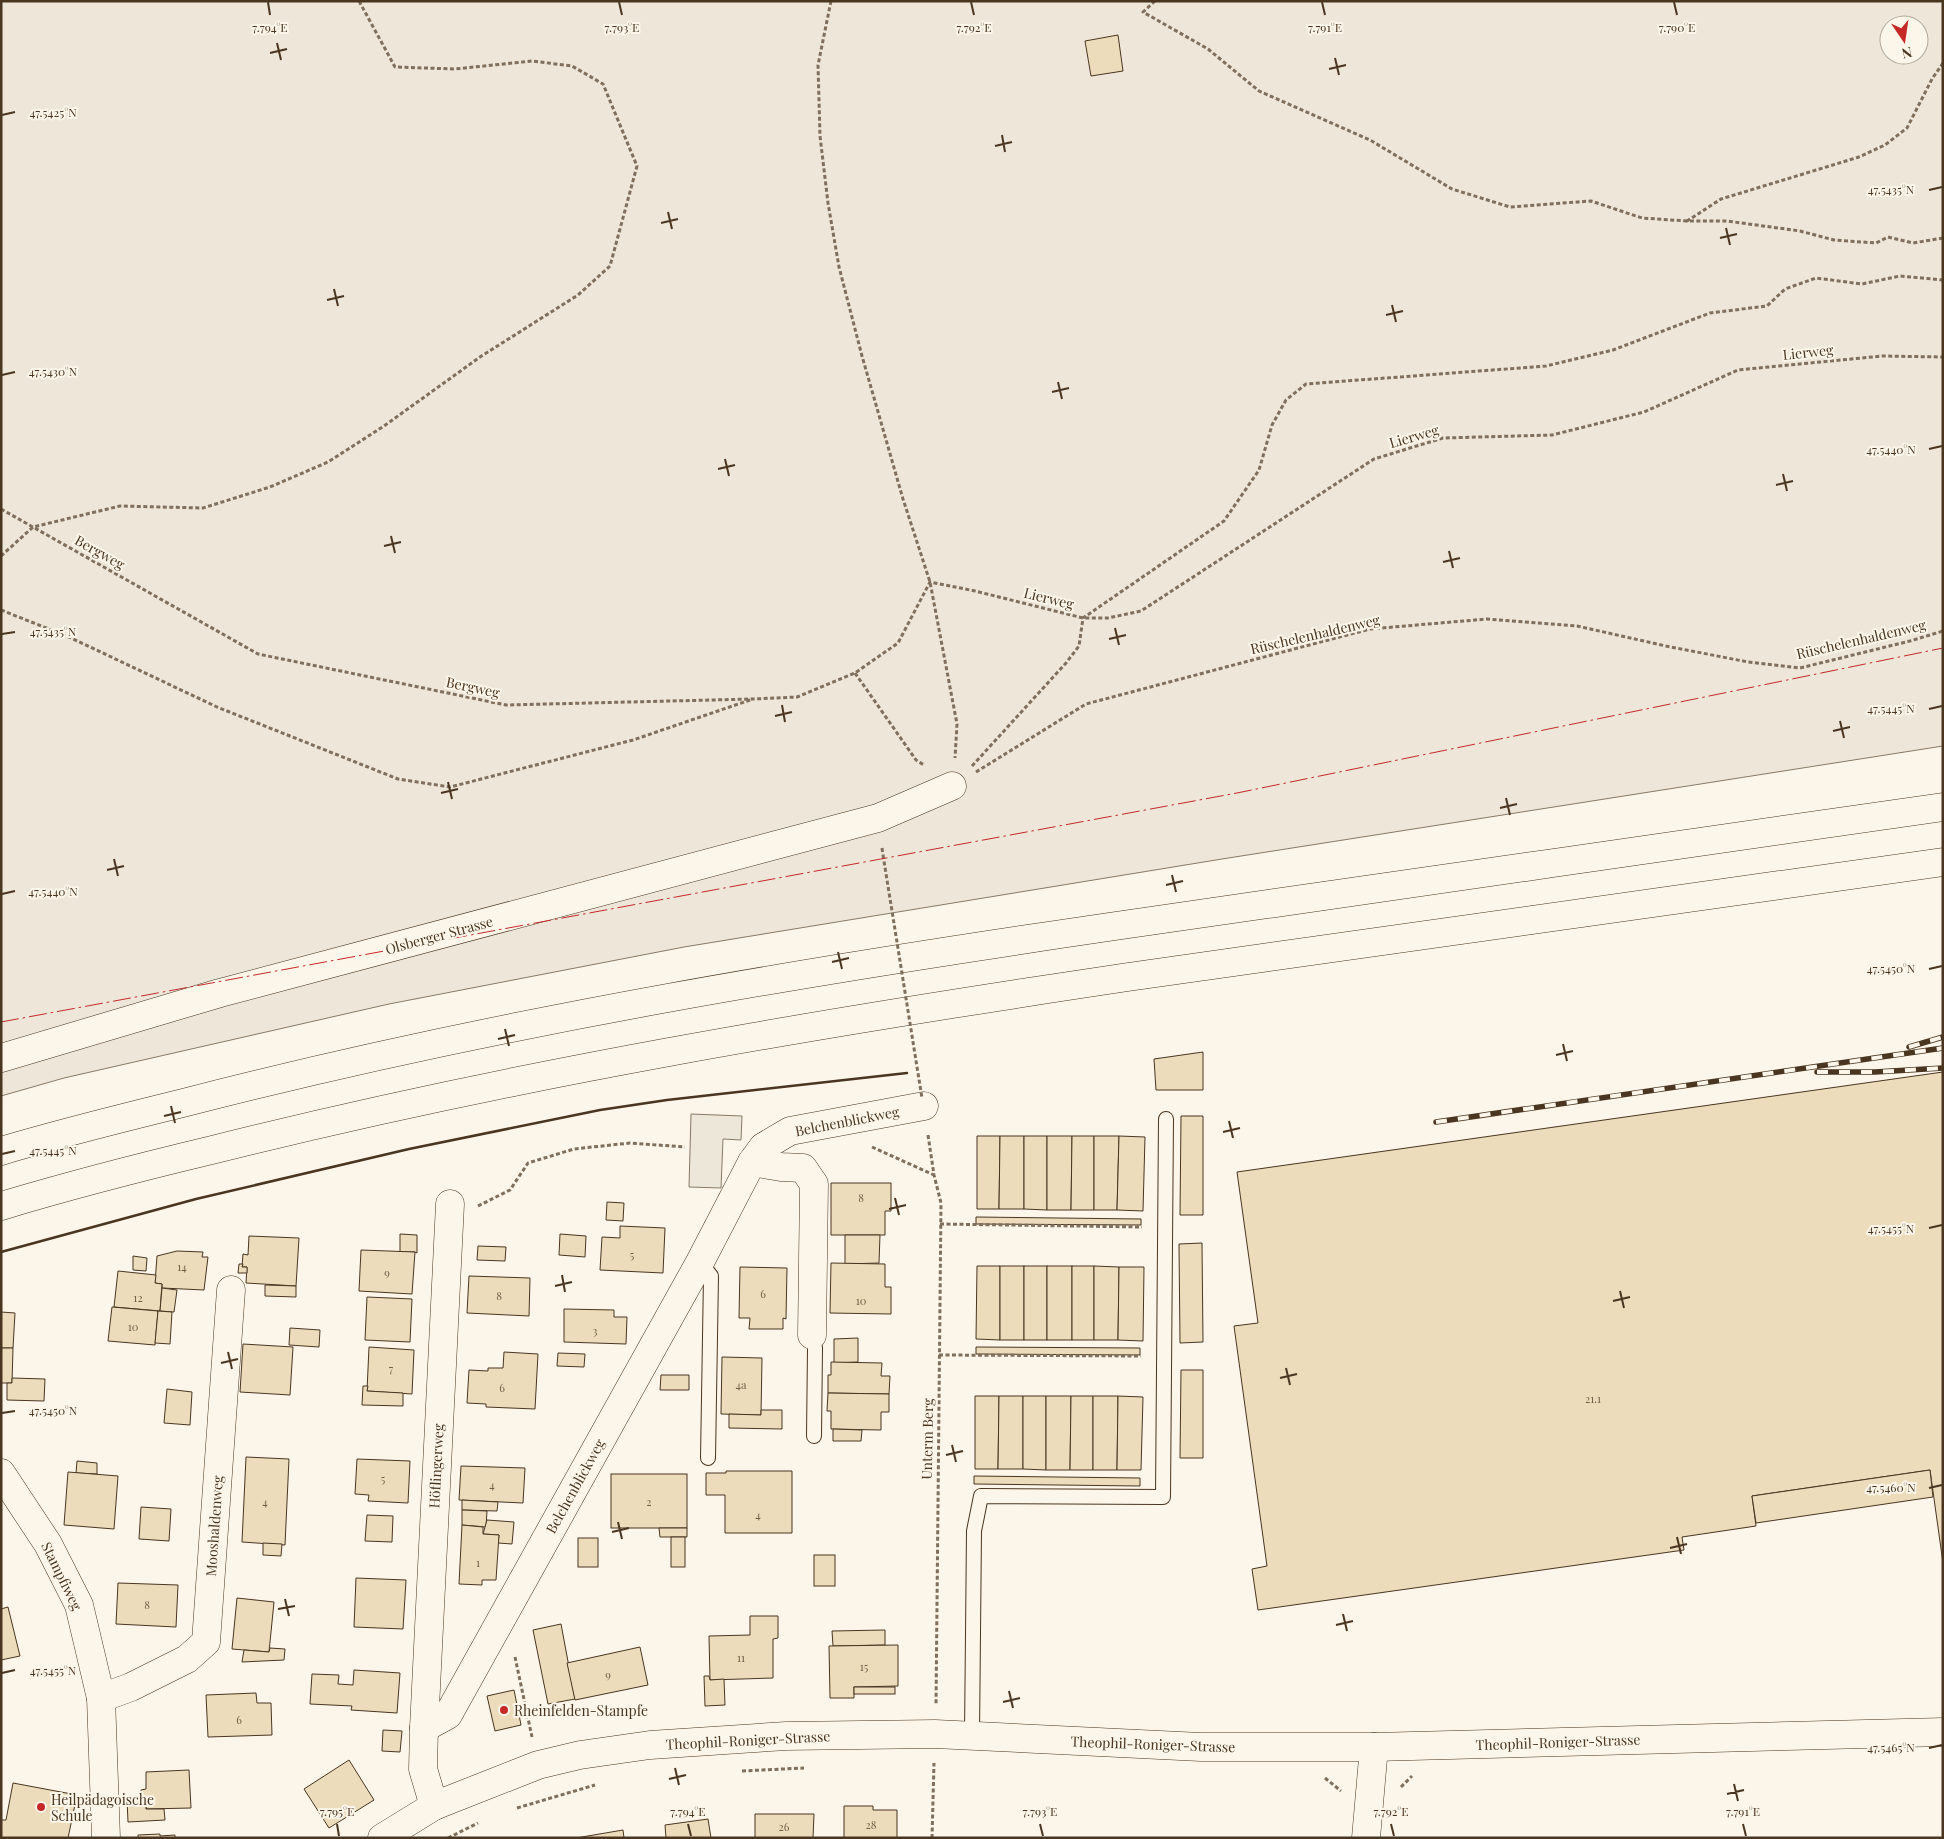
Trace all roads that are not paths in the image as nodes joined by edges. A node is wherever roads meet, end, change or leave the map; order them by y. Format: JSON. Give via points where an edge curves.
{"nodes":[{"id":1,"x":952,"y":786,"type":"road end"},
{"id":2,"x":1943,"y":807,"type":"edge"},
{"id":3,"x":1943,"y":862,"type":"edge"},
{"id":4,"x":1,"y":1058,"type":"edge"},
{"id":5,"x":923,"y":1102,"type":"road end"},
{"id":6,"x":1166,"y":1119,"type":"dead end"},
{"id":7,"x":1,"y":1152,"type":"edge"},
{"id":8,"x":752,"y":1162,"type":"junction"},
{"id":9,"x":450,"y":1204,"type":"road end"},
{"id":10,"x":1,"y":1206,"type":"edge"},
{"id":11,"x":700,"y":1262,"type":"junction"},
{"id":12,"x":230,"y":1290,"type":"dead end"},
{"id":13,"x":812,"y":1335,"type":"joint"},
{"id":14,"x":814,"y":1436,"type":"dead end"},
{"id":15,"x":708,"y":1458,"type":"dead end"},
{"id":16,"x":1,"y":1473,"type":"edge"},
{"id":17,"x":101,"y":1698,"type":"junction"},
{"id":18,"x":424,"y":1728,"type":"junction"},
{"id":19,"x":1943,"y":1732,"type":"edge"},
{"id":20,"x":972,"y":1735,"type":"junction"},
{"id":21,"x":1374,"y":1747,"type":"junction"},
{"id":22,"x":434,"y":1806,"type":"junction"},
{"id":23,"x":106,"y":1838,"type":"edge"},
{"id":24,"x":382,"y":1838,"type":"edge"},
{"id":25,"x":1366,"y":1838,"type":"edge"}],
"edges":[{"from":1,"to":4,"type":"main road","name":"Olsberger Strasse","via":[[878,818],[229,990]]},
{"from":2,"to":7,"type":"main road","via":[[1016,940],[696,992],[400,1051],[247,1086]]},
{"from":3,"to":10,"type":"main road","via":[[1388,939],[705,1044],[407,1104],[264,1137]]},
{"from":5,"to":8,"type":"main road","name":"Belchenblickweg","via":[[790,1131],[763,1147]]},
{"from":6,"to":20,"type":"lane","via":[[1163,1497],[981,1496],[974,1531]]},
{"from":8,"to":11,"type":"main road","name":"Belchenblickweg"},
{"from":8,"to":13,"type":"main road","via":[[803,1168],[814,1184]]},
{"from":9,"to":18,"type":"main road","name":"Höflingerweg"},
{"from":11,"to":15,"type":"lane","via":[[711,1276]]},
{"from":11,"to":18,"type":"main road","name":"Belchenblickweg","via":[[448,1714]]},
{"from":12,"to":17,"type":"main road","name":"Mooshaldenweg","via":[[206,1642],[187,1659]]},
{"from":13,"to":14,"type":"lane","via":[[815,1348]]},
{"from":16,"to":17,"type":"main road","name":"Stampfiweg","via":[[48,1544],[79,1605]]},
{"from":17,"to":23,"type":"main road","name":"Stampfiweg"},
{"from":18,"to":22,"type":"main road","via":[[423,1769]]},
{"from":19,"to":21,"type":"main road","name":"Theophil-Roniger-Strasse"},
{"from":20,"to":21,"type":"main road","name":"Theophil-Roniger-Strasse","via":[[1201,1747]]},
{"from":20,"to":22,"type":"main road","name":"Theophil-Roniger-Strasse","via":[[786,1736],[650,1745],[538,1765]]},
{"from":21,"to":25,"type":"main road"},
{"from":22,"to":24,"type":"main road","name":"Theophil-Roniger-Strasse"}]}
